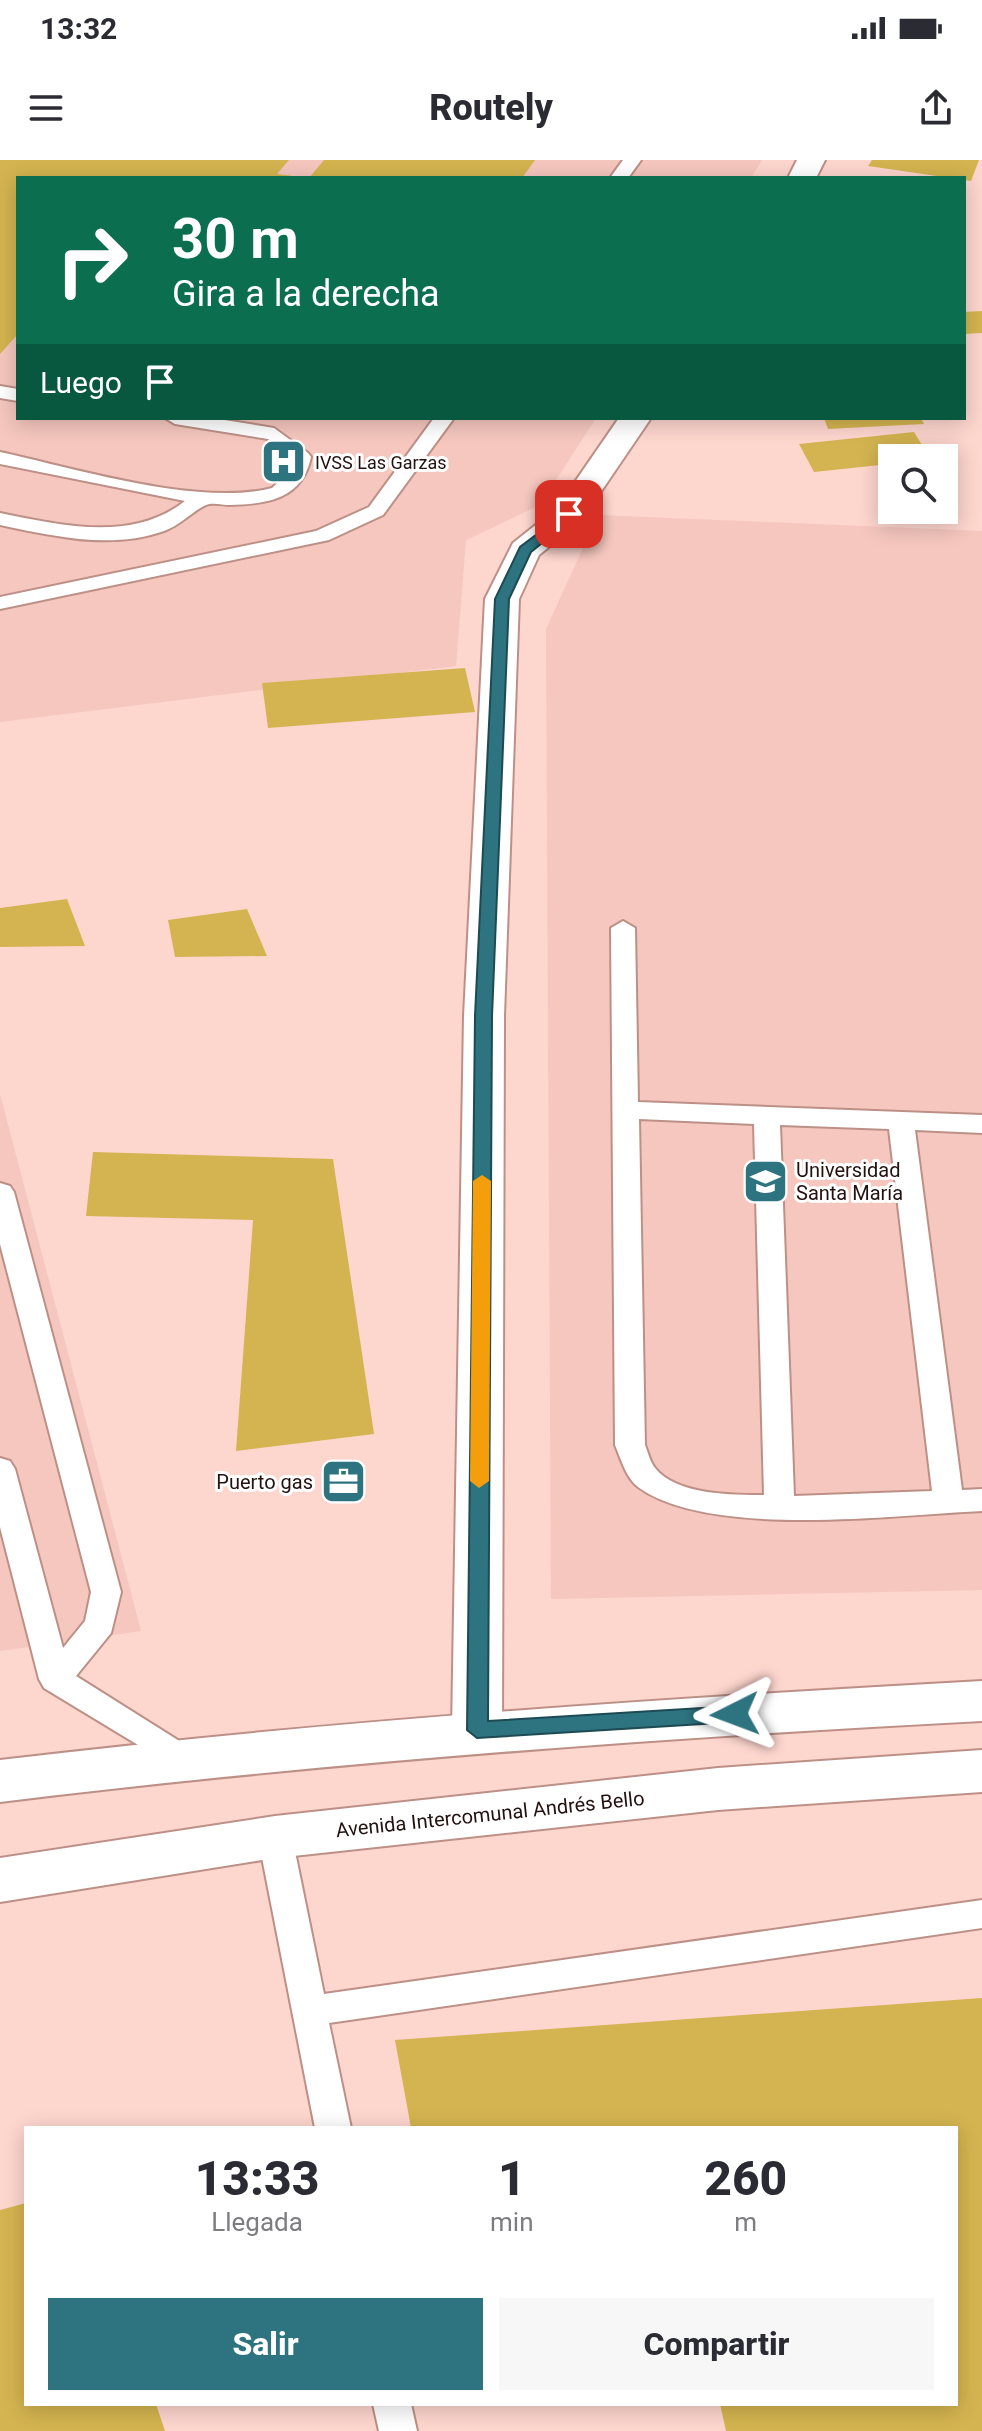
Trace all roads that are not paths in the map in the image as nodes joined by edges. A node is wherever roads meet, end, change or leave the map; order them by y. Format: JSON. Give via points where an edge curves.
{"nodes":[{"id":1,"x":187,"y":420,"type":"edge"},
{"id":2,"x":443,"y":420,"type":"edge"},
{"id":3,"x":633,"y":420,"type":"edge"},
{"id":4,"x":0,"y":458,"type":"edge"},
{"id":5,"x":202,"y":498,"type":"junction"},
{"id":6,"x":0,"y":519,"type":"edge"},
{"id":7,"x":0,"y":603,"type":"edge"},
{"id":8,"x":623,"y":928,"type":"dead end"},
{"id":9,"x":625,"y":1110,"type":"junction"},
{"id":10,"x":767,"y":1116,"type":"junction"},
{"id":11,"x":901,"y":1122,"type":"junction"},
{"id":12,"x":982,"y":1124,"type":"edge"},
{"id":13,"x":0,"y":1195,"type":"edge"},
{"id":14,"x":0,"y":1469,"type":"edge"},
{"id":15,"x":982,"y":1500,"type":"edge"},
{"id":16,"x":948,"y":1501,"type":"junction"},
{"id":17,"x":779,"y":1506,"type":"junction"},
{"id":18,"x":55,"y":1679,"type":"junction"},
{"id":19,"x":982,"y":1701,"type":"edge"},
{"id":20,"x":477,"y":1730,"type":"junction"},
{"id":21,"x":181,"y":1758,"type":"junction"},
{"id":22,"x":982,"y":1771,"type":"edge"},
{"id":23,"x":0,"y":1781,"type":"edge"},
{"id":24,"x":275,"y":1837,"type":"junction"},
{"id":25,"x":0,"y":1880,"type":"edge"},
{"id":26,"x":982,"y":1914,"type":"edge"},
{"id":27,"x":309,"y":2011,"type":"junction"},
{"id":28,"x":333,"y":2126,"type":"edge"},
{"id":29,"x":392,"y":2406,"type":"edge"},
{"id":30,"x":398,"y":2431,"type":"edge"}],
"edges":[{"from":1,"to":5,"type":"lane","via":[[274,434],[301,457],[297,475],[279,492],[250,499]]},
{"from":2,"to":7,"type":"lane","via":[[376,511],[322,536]]},
{"from":3,"to":20,"type":"street","via":[[569,514],[525,550],[502,599],[484,1016]]},
{"from":4,"to":5,"type":"lane"},
{"from":5,"to":6,"type":"lane","via":[[167,523],[126,533],[89,536]]},
{"from":8,"to":9,"type":"lane"},
{"from":9,"to":10,"type":"lane"},
{"from":9,"to":17,"type":"lane","via":[[630,1445],[646,1478],[679,1497],[728,1506]]},
{"from":10,"to":11,"type":"lane"},
{"from":10,"to":17,"type":"lane"},
{"from":11,"to":12,"type":"lane"},
{"from":11,"to":16,"type":"lane"},
{"from":13,"to":18,"type":"lane","via":[[106,1592],[100,1625]]},
{"from":14,"to":18,"type":"lane"},
{"from":15,"to":16,"type":"lane"},
{"from":16,"to":17,"type":"lane"},
{"from":18,"to":21,"type":"lane"},
{"from":19,"to":20,"type":"street"},
{"from":20,"to":21,"type":"street"},
{"from":21,"to":23,"type":"street"},
{"from":22,"to":24,"type":"street","name":"Avenida Intercomunal Andrés Bello","via":[[718,1789]]},
{"from":24,"to":25,"type":"street","name":"Avenida Intercomunal Andrés Bello"},
{"from":24,"to":27,"type":"lane"},
{"from":26,"to":27,"type":"lane"},
{"from":27,"to":28,"type":"lane"},
{"from":29,"to":30,"type":"lane"}]}
